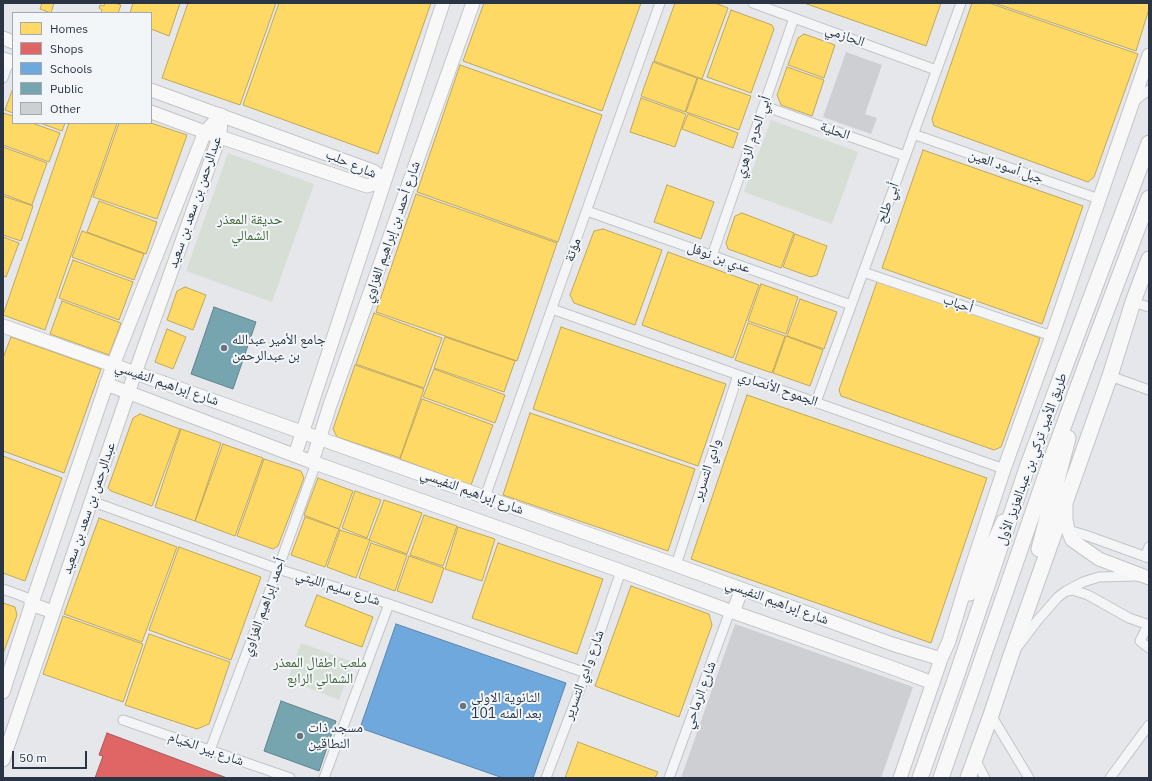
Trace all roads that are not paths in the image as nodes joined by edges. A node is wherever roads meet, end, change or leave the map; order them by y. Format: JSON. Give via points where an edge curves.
{"nodes":[{"id":1,"x":443,"y":3,"type":"edge"},
{"id":2,"x":473,"y":3,"type":"edge"},
{"id":3,"x":660,"y":3,"type":"edge"},
{"id":4,"x":753,"y":3,"type":"edge"},
{"id":5,"x":961,"y":3,"type":"edge"},
{"id":6,"x":794,"y":18,"type":"junction"},
{"id":7,"x":1149,"y":55,"type":"edge"},
{"id":8,"x":8,"y":61,"type":"edge"},
{"id":9,"x":936,"y":70,"type":"junction"},
{"id":10,"x":3,"y":78,"type":"edge"},
{"id":11,"x":152,"y":90,"type":"edge"},
{"id":12,"x":1149,"y":90,"type":"edge"},
{"id":13,"x":1133,"y":102,"type":"junction"},
{"id":14,"x":764,"y":106,"type":"junction"},
{"id":15,"x":152,"y":112,"type":"edge"},
{"id":16,"x":221,"y":115,"type":"junction"},
{"id":17,"x":205,"y":132,"type":"junction"},
{"id":18,"x":913,"y":134,"type":"junction"},
{"id":19,"x":220,"y":135,"type":"junction"},
{"id":20,"x":1149,"y":143,"type":"edge"},
{"id":21,"x":905,"y":156,"type":"junction"},
{"id":22,"x":385,"y":180,"type":"junction"},
{"id":23,"x":1149,"y":198,"type":"edge"},
{"id":24,"x":1099,"y":199,"type":"junction"},
{"id":25,"x":587,"y":211,"type":"junction"},
{"id":26,"x":712,"y":256,"type":"junction"},
{"id":27,"x":1149,"y":259,"type":"edge"},
{"id":28,"x":863,"y":272,"type":"junction"},
{"id":29,"x":1133,"y":302,"type":"junction"},
{"id":30,"x":851,"y":305,"type":"junction"},
{"id":31,"x":1149,"y":306,"type":"edge"},
{"id":32,"x":552,"y":309,"type":"junction"},
{"id":33,"x":3,"y":326,"type":"edge"},
{"id":34,"x":1052,"y":336,"type":"junction"},
{"id":35,"x":1087,"y":362,"type":"junction"},
{"id":36,"x":113,"y":365,"type":"junction"},
{"id":37,"x":135,"y":373,"type":"junction"},
{"id":38,"x":738,"y":375,"type":"junction"},
{"id":39,"x":1110,"y":376,"type":"junction"},
{"id":40,"x":106,"y":384,"type":"junction"},
{"id":41,"x":1149,"y":390,"type":"edge"},
{"id":42,"x":128,"y":392,"type":"junction"},
{"id":43,"x":816,"y":402,"type":"junction"},
{"id":44,"x":302,"y":432,"type":"junction"},
{"id":45,"x":320,"y":438,"type":"junction"},
{"id":46,"x":295,"y":455,"type":"junction"},
{"id":47,"x":314,"y":462,"type":"junction"},
{"id":48,"x":1028,"y":465,"type":"junction"},
{"id":49,"x":1004,"y":469,"type":"junction"},
{"id":50,"x":485,"y":497,"type":"junction"},
{"id":51,"x":1066,"y":499,"type":"junction"},
{"id":52,"x":91,"y":501,"type":"junction"},
{"id":53,"x":1068,"y":530,"type":"junction"},
{"id":54,"x":1149,"y":547,"type":"edge"},
{"id":55,"x":1147,"y":558,"type":"edge"},
{"id":56,"x":676,"y":565,"type":"junction"},
{"id":57,"x":278,"y":569,"type":"junction"},
{"id":58,"x":621,"y":571,"type":"junction"},
{"id":59,"x":1145,"y":577,"type":"edge"},
{"id":60,"x":3,"y":589,"type":"edge"},
{"id":61,"x":742,"y":589,"type":"junction"},
{"id":62,"x":1066,"y":591,"type":"junction"},
{"id":63,"x":32,"y":602,"type":"junction"},
{"id":64,"x":389,"y":604,"type":"junction"},
{"id":65,"x":53,"y":612,"type":"junction"},
{"id":66,"x":732,"y":612,"type":"junction"},
{"id":67,"x":1148,"y":625,"type":"edge"},
{"id":68,"x":949,"y":641,"type":"junction"},
{"id":69,"x":892,"y":644,"type":"junction"},
{"id":70,"x":1149,"y":648,"type":"edge"},
{"id":71,"x":1010,"y":658,"type":"junction"},
{"id":72,"x":941,"y":659,"type":"junction"},
{"id":73,"x":890,"y":667,"type":"junction"},
{"id":74,"x":586,"y":673,"type":"junction"},
{"id":75,"x":8,"y":678,"type":"junction"},
{"id":76,"x":933,"y":683,"type":"junction"},
{"id":77,"x":28,"y":686,"type":"junction"},
{"id":78,"x":3,"y":692,"type":"edge"},
{"id":79,"x":991,"y":715,"type":"junction"},
{"id":80,"x":123,"y":720,"type":"dead end"},
{"id":81,"x":1149,"y":725,"type":"edge"},
{"id":82,"x":210,"y":750,"type":"junction"},
{"id":83,"x":974,"y":759,"type":"junction"},
{"id":84,"x":3,"y":760,"type":"edge"},
{"id":85,"x":271,"y":775,"type":"edge"},
{"id":86,"x":290,"y":778,"type":"edge"},
{"id":87,"x":324,"y":778,"type":"edge"},
{"id":88,"x":546,"y":778,"type":"edge"},
{"id":89,"x":669,"y":778,"type":"edge"},
{"id":90,"x":902,"y":778,"type":"edge"},
{"id":91,"x":920,"y":778,"type":"edge"},
{"id":92,"x":940,"y":778,"type":"edge"},
{"id":93,"x":968,"y":778,"type":"edge"},
{"id":94,"x":984,"y":778,"type":"edge"},
{"id":95,"x":1029,"y":778,"type":"edge"},
{"id":96,"x":1110,"y":778,"type":"edge"}],
"edges":[{"from":1,"to":22,"type":"street","name":"شارع أحمد بن إبراهيم الغزاوي"},
{"from":2,"to":45,"type":"street","name":"شارع أحمد بن إبراهيم الغزاوي"},
{"from":3,"to":25,"type":"street","name":"مؤتة"},
{"from":4,"to":6,"type":"street","name":"الحازمي"},
{"from":5,"to":9,"type":"street","name":"أبي طلح"},
{"from":6,"to":9,"type":"street","name":"الحازمي"},
{"from":6,"to":14,"type":"street","name":"أبي الحرم الزهري"},
{"from":7,"to":13,"type":"street"},
{"from":8,"to":10,"type":"street"},
{"from":9,"to":18,"type":"street","name":"أبي طلح"},
{"from":11,"to":16,"type":"street","name":"شارع حلب"},
{"from":12,"to":13,"type":"street"},
{"from":13,"to":24,"type":"street"},
{"from":14,"to":21,"type":"street","name":"الحلية"},
{"from":14,"to":26,"type":"street","name":"أبي الحرم الزهري"},
{"from":15,"to":17,"type":"street","name":"شارع حلب"},
{"from":16,"to":17,"type":"street","name":"عبدالرحمن بن سعد بن سعيد"},
{"from":16,"to":19,"type":"street","name":"عبدالرحمن بن سعد بن سعيد"},
{"from":16,"to":22,"type":"street","name":"شارع حلب","via":[[373,171]]},
{"from":17,"to":19,"type":"street","name":"شارع حلب"},
{"from":17,"to":36,"type":"street","name":"عبدالرحمن بن سعد بن سعيد"},
{"from":18,"to":21,"type":"street","name":"أبي طلح"},
{"from":18,"to":24,"type":"street","name":"جبل أسود العين"},
{"from":19,"to":22,"type":"street","name":"شارع حلب","via":[[367,186]]},
{"from":19,"to":37,"type":"street","name":"عبدالرحمن بن سعد بن سعيد"},
{"from":20,"to":48,"type":"main road","name":"طريق الأمير تركي بن عبدالعزيز الأول"},
{"from":21,"to":28,"type":"street","name":"أبي طلح"},
{"from":22,"to":44,"type":"street","name":"شارع أحمد بن إبراهيم الغزاوي"},
{"from":23,"to":35,"type":"main road","name":"طريق الأمير تركي بن عبدالعزيز الأول"},
{"from":24,"to":34,"type":"street"},
{"from":25,"to":26,"type":"street","name":"عدي بن نوفل"},
{"from":25,"to":32,"type":"street","name":"مؤتة"},
{"from":26,"to":30,"type":"street","name":"عدي بن نوفل"},
{"from":27,"to":29,"type":"main road"},
{"from":28,"to":30,"type":"street","name":"أبي طلح"},
{"from":28,"to":34,"type":"street","name":"أحباب"},
{"from":29,"to":31,"type":"street"},
{"from":29,"to":39,"type":"main road"},
{"from":30,"to":43,"type":"street","name":"أبي طلح"},
{"from":32,"to":38,"type":"street","name":"الجموح الأنصاري"},
{"from":32,"to":50,"type":"street","name":"مؤتة"},
{"from":33,"to":36,"type":"street","name":"شارع إبراهيم النفيسي"},
{"from":34,"to":49,"type":"street"},
{"from":35,"to":71,"type":"main road"},
{"from":35,"to":92,"type":"main road","name":"طريق الأمير تركي بن عبدالعزيز الأول"},
{"from":36,"to":37,"type":"street","name":"شارع إبراهيم النفيسي"},
{"from":36,"to":40,"type":"street","name":"عبدالرحمن بن سعد بن سعيد"},
{"from":37,"to":42,"type":"street","name":"عبدالرحمن بن سعد بن سعيد"},
{"from":37,"to":44,"type":"street","name":"شارع إبراهيم النفيسي"},
{"from":38,"to":43,"type":"street","name":"الجموح الأنصاري"},
{"from":38,"to":56,"type":"street","name":"وادي التسرير"},
{"from":39,"to":41,"type":"street"},
{"from":39,"to":51,"type":"main road"},
{"from":40,"to":42,"type":"street","name":"شارع إبراهيم النفيسي"},
{"from":40,"to":63,"type":"street","name":"عبدالرحمن بن سعد بن سعيد"},
{"from":42,"to":46,"type":"street","name":"شارع إبراهيم النفيسي"},
{"from":42,"to":52,"type":"street","name":"عبدالرحمن بن سعد بن سعيد"},
{"from":43,"to":49,"type":"street","name":"الجموح الأنصاري"},
{"from":44,"to":45,"type":"street","name":"شارع إبراهيم النفيسي"},
{"from":44,"to":46,"type":"street","name":"شارع أحمد بن إبراهيم الغزاوي"},
{"from":45,"to":47,"type":"street","name":"شارع أحمد بن إبراهيم الغزاوي"},
{"from":45,"to":50,"type":"street","name":"شارع إبراهيم النفيسي"},
{"from":46,"to":47,"type":"street","name":"شارع إبراهيم النفيسي"},
{"from":47,"to":57,"type":"street","name":"أحمد إبراهيم الغزاوي"},
{"from":47,"to":58,"type":"street","name":"شارع إبراهيم النفيسي"},
{"from":48,"to":68,"type":"street"},
{"from":48,"to":91,"type":"main road","name":"طريق الأمير تركي بن عبدالعزيز الأول"},
{"from":49,"to":68,"type":"street","via":[[968,575]]},
{"from":50,"to":56,"type":"street","name":"شارع إبراهيم النفيسي"},
{"from":51,"to":53,"type":"street"},
{"from":51,"to":71,"type":"main road"},
{"from":52,"to":57,"type":"street","name":"شارع سليم الليثي"},
{"from":52,"to":65,"type":"street","name":"عبدالرحمن بن سعد بن سعيد"},
{"from":53,"to":55,"type":"street"},
{"from":53,"to":59,"type":"street","via":[[1072,540],[1099,559]]},
{"from":54,"to":55,"type":"street"},
{"from":56,"to":61,"type":"street","name":"شارع إبراهيم النفيسي"},
{"from":57,"to":64,"type":"street","name":"شارع سليم الليثي"},
{"from":57,"to":82,"type":"street","name":"أحمد إبراهيم الغزاوي"},
{"from":58,"to":66,"type":"street","name":"شارع إبراهيم النفيسي"},
{"from":58,"to":74,"type":"street","name":"شارع وادي التسرير"},
{"from":59,"to":62,"type":"street","via":[[1099,577]]},
{"from":60,"to":63,"type":"street"},
{"from":61,"to":66,"type":"street"},
{"from":61,"to":69,"type":"street","name":"شارع إبراهيم النفيسي"},
{"from":62,"to":67,"type":"street","via":[[1073,590],[1088,595],[1129,618]]},
{"from":62,"to":71,"type":"street","via":[[1037,621]]},
{"from":63,"to":65,"type":"street"},
{"from":63,"to":75,"type":"street","name":"عبدالرحمن بن سعد بن سعيد"},
{"from":64,"to":74,"type":"street","name":"شارع سليم الليثي"},
{"from":64,"to":87,"type":"street"},
{"from":65,"to":77,"type":"street","name":"عبدالرحمن بن سعد بن سعيد"},
{"from":66,"to":73,"type":"street","name":"شارع إبراهيم النفيسي"},
{"from":66,"to":89,"type":"street","name":"شارع الرماحي"},
{"from":67,"to":70,"type":"street","via":[[1140,641]]},
{"from":68,"to":72,"type":"street"},
{"from":69,"to":72,"type":"street","name":"شارع إبراهيم النفيسي"},
{"from":69,"to":73,"type":"street","via":[[910,653],[912,661],[905,668]]},
{"from":71,"to":79,"type":"main road"},
{"from":72,"to":76,"type":"street"},
{"from":73,"to":76,"type":"street","name":"شارع إبراهيم النفيسي"},
{"from":74,"to":88,"type":"street","name":"شارع وادي التسرير"},
{"from":75,"to":77,"type":"street"},
{"from":75,"to":78,"type":"street","name":"عبدالرحمن بن سعد بن سعيد"},
{"from":76,"to":90,"type":"street"},
{"from":77,"to":84,"type":"street","name":"عبدالرحمن بن سعد بن سعيد"},
{"from":79,"to":83,"type":"main road"},
{"from":79,"to":95,"type":"street"},
{"from":80,"to":82,"type":"street","name":"شارع بير الخيام"},
{"from":81,"to":96,"type":"street"},
{"from":82,"to":85,"type":"street","name":"شارع بير الخيام"},
{"from":83,"to":93,"type":"main road"},
{"from":83,"to":94,"type":"street"},
{"from":85,"to":86,"type":"street","name":"شارع بير الخيام"}]}
